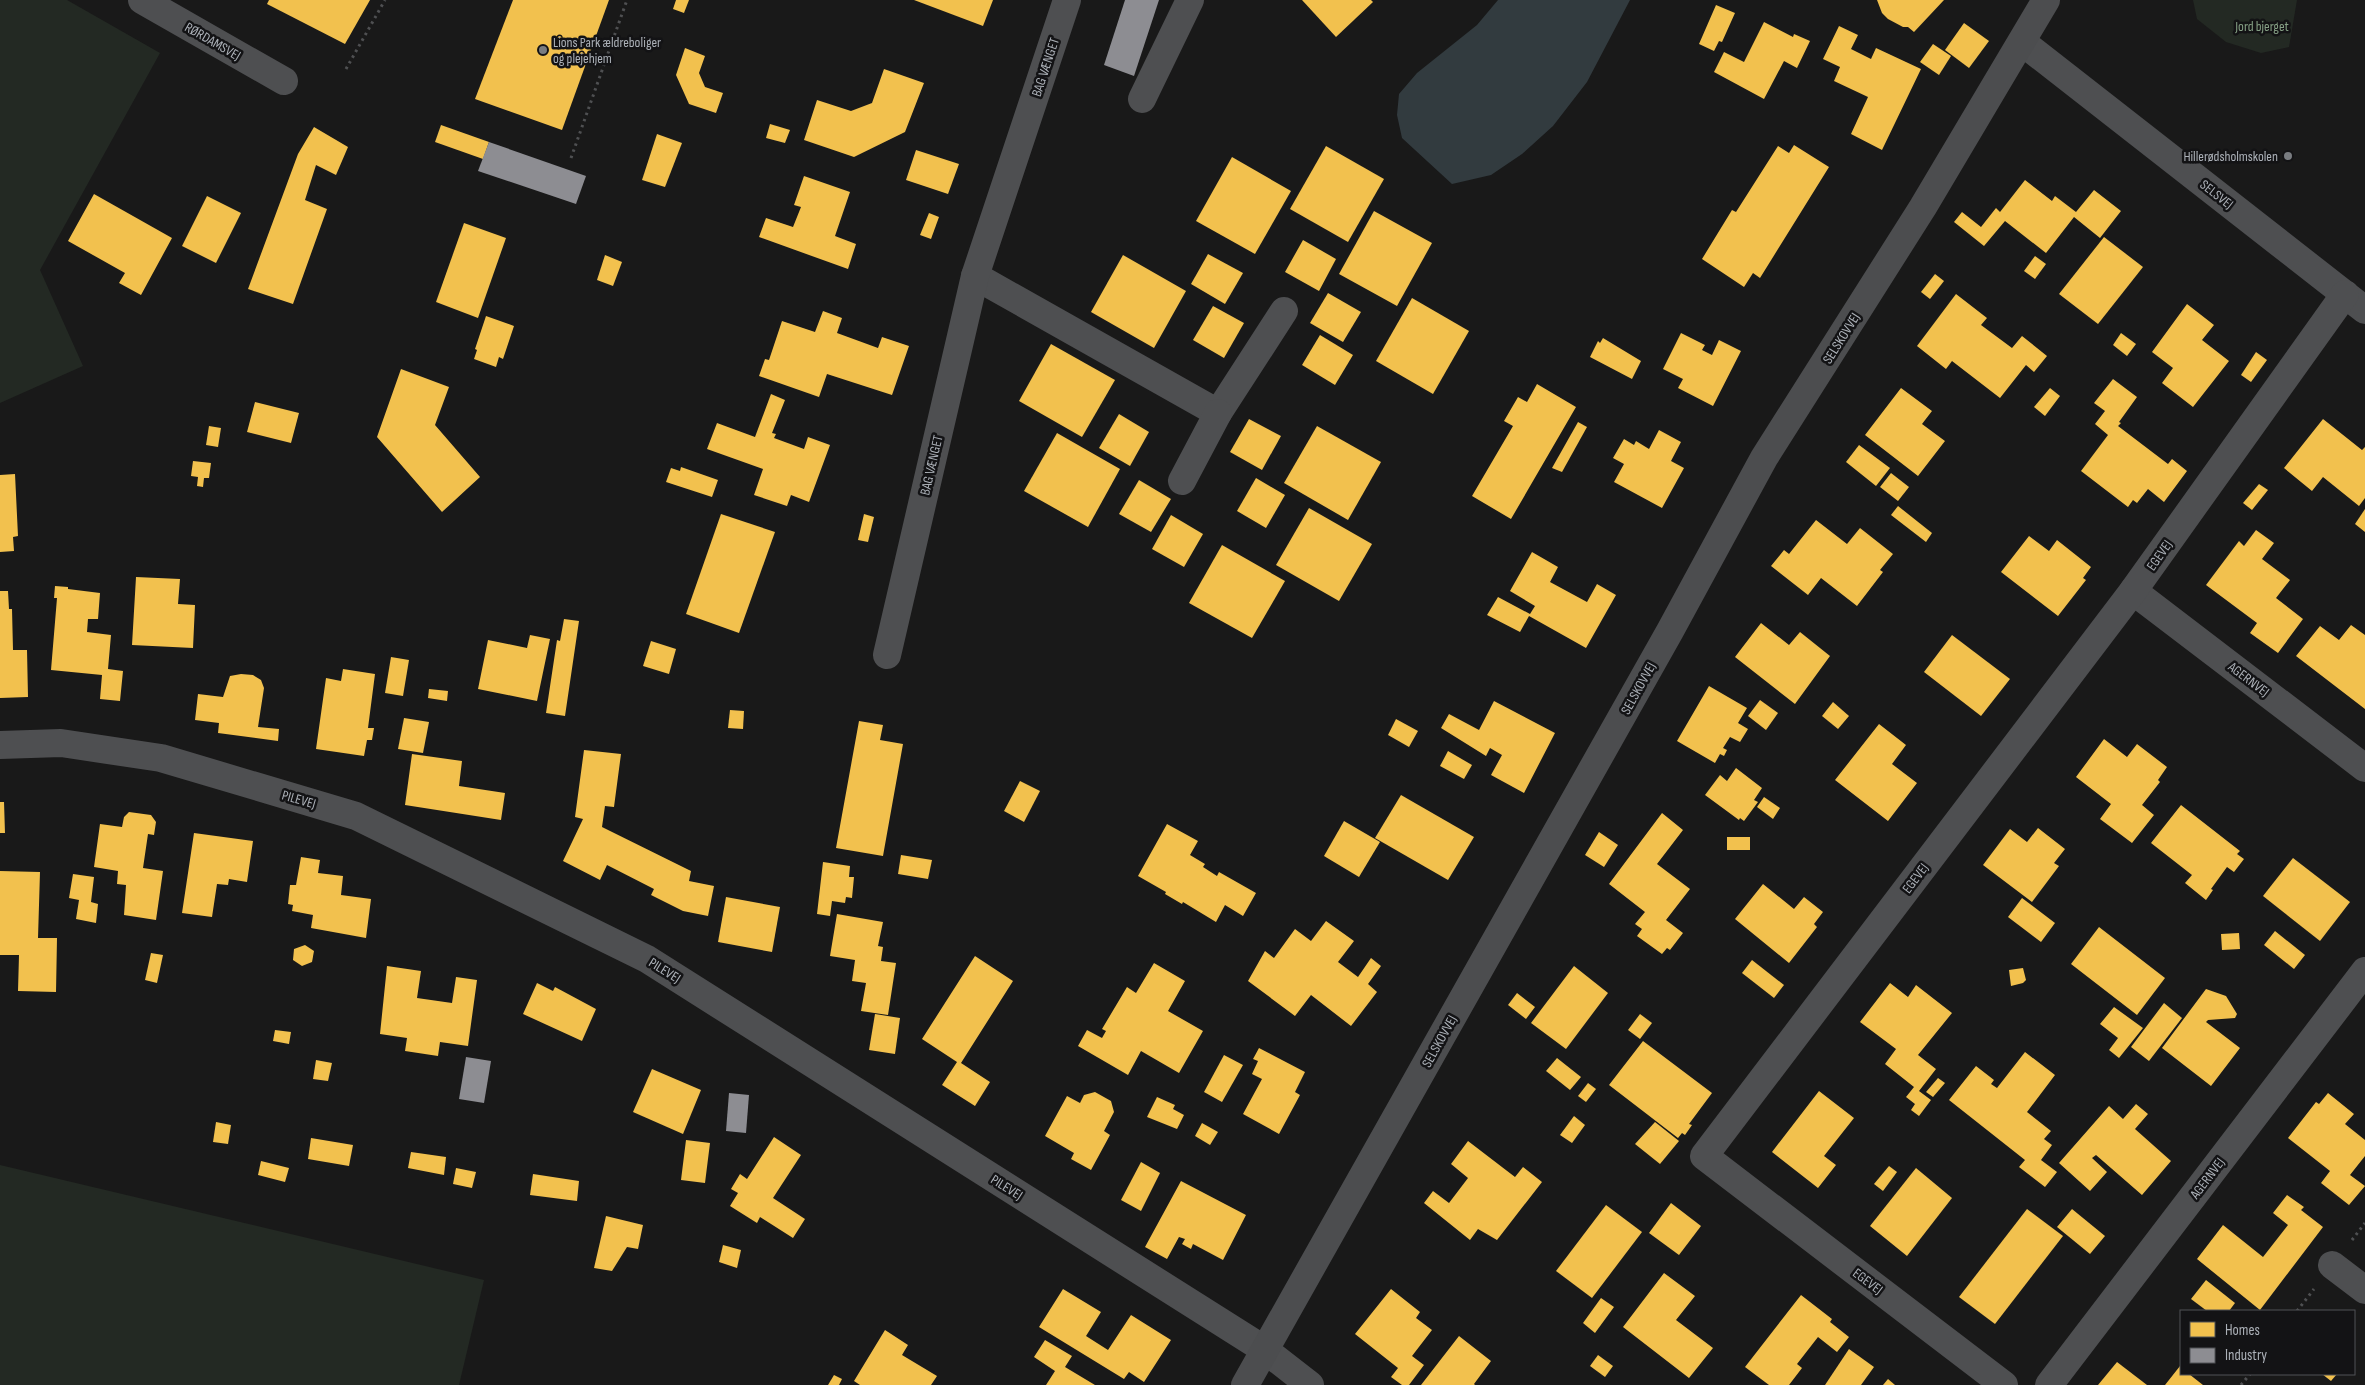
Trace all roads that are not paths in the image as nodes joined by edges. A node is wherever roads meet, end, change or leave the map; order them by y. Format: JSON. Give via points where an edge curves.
{"nodes":[{"id":1,"x":142,"y":0,"type":"edge"},
{"id":2,"x":1066,"y":0,"type":"edge"},
{"id":3,"x":1190,"y":0,"type":"edge"},
{"id":4,"x":2046,"y":0,"type":"edge"},
{"id":5,"x":2022,"y":42,"type":"junction"},
{"id":6,"x":284,"y":81,"type":"dead end"},
{"id":7,"x":1142,"y":100,"type":"dead end"},
{"id":8,"x":976,"y":276,"type":"junction"},
{"id":9,"x":2355,"y":302,"type":"edge"},
{"id":10,"x":1284,"y":311,"type":"dead end"},
{"id":11,"x":1218,"y":413,"type":"junction"},
{"id":12,"x":1182,"y":481,"type":"dead end"},
{"id":13,"x":2133,"y":591,"type":"junction"},
{"id":14,"x":887,"y":655,"type":"dead end"},
{"id":15,"x":0,"y":745,"type":"edge"},
{"id":16,"x":2365,"y":768,"type":"edge"},
{"id":17,"x":2365,"y":971,"type":"edge"},
{"id":18,"x":2332,"y":1265,"type":"dead end"},
{"id":19,"x":2365,"y":1290,"type":"edge"},
{"id":20,"x":1265,"y":1350,"type":"junction"},
{"id":21,"x":1245,"y":1385,"type":"edge"},
{"id":22,"x":1310,"y":1385,"type":"edge"},
{"id":23,"x":2004,"y":1385,"type":"edge"},
{"id":24,"x":2049,"y":1385,"type":"edge"}],
"edges":[{"from":1,"to":6,"type":"street","name":"RØRDAMSVEJ"},
{"from":2,"to":8,"type":"street","name":"BAG VÆNGET"},
{"from":3,"to":7,"type":"street"},
{"from":4,"to":5,"type":"street","name":"SELSKOVVEJ"},
{"from":5,"to":9,"type":"street","name":"SELSVEJ"},
{"from":5,"to":20,"type":"street","name":"SELSKOVVEJ","via":[[1923,207],[1764,458],[1656,657]]},
{"from":8,"to":11,"type":"street"},
{"from":8,"to":14,"type":"street","name":"BAG VÆNGET"},
{"from":9,"to":13,"type":"street","name":"EGEVEJ"},
{"from":10,"to":11,"type":"street"},
{"from":11,"to":12,"type":"street"},
{"from":13,"to":16,"type":"street","name":"AGERNVEJ"},
{"from":13,"to":23,"type":"street","name":"EGEVEJ","via":[[1704,1156]]},
{"from":15,"to":20,"type":"street","name":"PILEVEJ","via":[[61,743],[161,758],[356,816],[647,959]]},
{"from":17,"to":24,"type":"street","name":"AGERNVEJ"},
{"from":18,"to":19,"type":"street"},
{"from":20,"to":21,"type":"street","name":"SELSKOVVEJ"},
{"from":20,"to":22,"type":"street","name":"PILEVEJ"}]}
